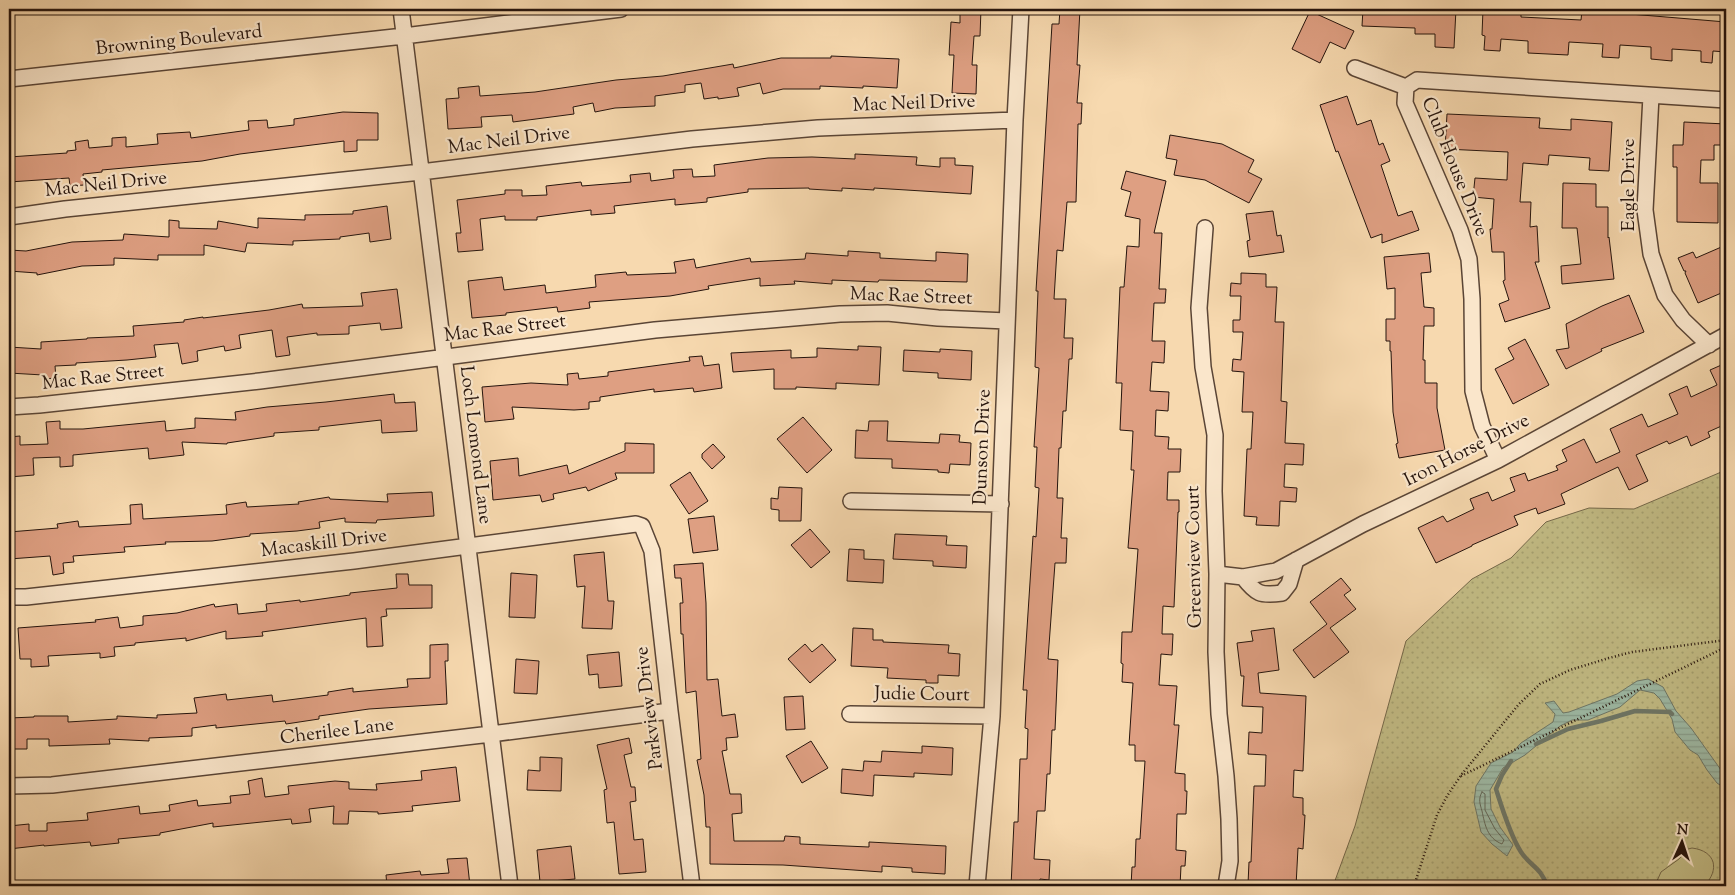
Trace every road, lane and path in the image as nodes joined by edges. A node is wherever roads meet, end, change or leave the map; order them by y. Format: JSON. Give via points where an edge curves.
{"nodes":[{"id":1,"x":401,"y":9,"type":"edge"},
{"id":2,"x":621,"y":9,"type":"edge"},
{"id":3,"x":1021,"y":9,"type":"edge"},
{"id":4,"x":404,"y":36,"type":"junction"},
{"id":5,"x":1355,"y":68,"type":"dead end"},
{"id":6,"x":9,"y":79,"type":"edge"},
{"id":7,"x":1406,"y":87,"type":"junction"},
{"id":8,"x":1651,"y":96,"type":"junction"},
{"id":9,"x":1726,"y":100,"type":"edge"},
{"id":10,"x":1015,"y":120,"type":"junction"},
{"id":11,"x":421,"y":172,"type":"junction"},
{"id":12,"x":9,"y":217,"type":"edge"},
{"id":13,"x":1205,"y":228,"type":"dead end"},
{"id":14,"x":1007,"y":321,"type":"junction"},
{"id":15,"x":1726,"y":335,"type":"edge"},
{"id":16,"x":1709,"y":345,"type":"junction"},
{"id":17,"x":444,"y":357,"type":"junction"},
{"id":18,"x":9,"y":407,"type":"edge"},
{"id":19,"x":1498,"y":460,"type":"junction"},
{"id":20,"x":851,"y":501,"type":"dead end"},
{"id":21,"x":1001,"y":504,"type":"junction"},
{"id":22,"x":642,"y":526,"type":"joint"},
{"id":23,"x":468,"y":545,"type":"junction"},
{"id":24,"x":1296,"y":560,"type":"junction"},
{"id":25,"x":1217,"y":574,"type":"junction"},
{"id":26,"x":1243,"y":577,"type":"junction"},
{"id":27,"x":9,"y":597,"type":"edge"},
{"id":28,"x":1726,"y":640,"type":"edge"},
{"id":29,"x":1726,"y":647,"type":"edge"},
{"id":30,"x":670,"y":711,"type":"junction"},
{"id":31,"x":850,"y":714,"type":"dead end"},
{"id":32,"x":992,"y":716,"type":"junction"},
{"id":33,"x":491,"y":734,"type":"junction"},
{"id":34,"x":9,"y":786,"type":"edge"},
{"id":35,"x":510,"y":886,"type":"edge"},
{"id":36,"x":692,"y":886,"type":"edge"},
{"id":37,"x":978,"y":886,"type":"edge"},
{"id":38,"x":1226,"y":886,"type":"edge"},
{"id":39,"x":1414,"y":886,"type":"edge"}],
"edges":[{"from":1,"to":4,"type":"street","name":"Loch Lomond Lane"},
{"from":2,"to":4,"type":"street","name":"Browning Boulevard"},
{"from":3,"to":10,"type":"street","name":"Dunson Drive"},
{"from":4,"to":6,"type":"street","name":"Browning Boulevard"},
{"from":4,"to":11,"type":"street","name":"Loch Lomond Lane"},
{"from":5,"to":7,"type":"street"},
{"from":7,"to":8,"type":"street","name":"Club House Drive","via":[[1417,80]]},
{"from":7,"to":19,"type":"street","name":"Club House Drive","via":[[1405,102],[1460,230],[1469,259],[1473,391],[1482,426]]},
{"from":8,"to":9,"type":"street","name":"Club House Drive"},
{"from":8,"to":16,"type":"street","name":"Eagle Drive","via":[[1646,210],[1651,254],[1665,295],[1683,320]]},
{"from":10,"to":11,"type":"street","name":"Mac Neil Drive","via":[[818,128],[692,139]]},
{"from":10,"to":14,"type":"street","name":"Dunson Drive"},
{"from":11,"to":12,"type":"street","name":"Mac Neil Drive"},
{"from":11,"to":17,"type":"street","name":"Loch Lomond Lane"},
{"from":13,"to":25,"type":"street","name":"Greenview Court","via":[[1199,308],[1203,367],[1215,435]]},
{"from":14,"to":17,"type":"street","name":"Mac Rae Street","via":[[887,313],[840,314],[655,330]]},
{"from":14,"to":21,"type":"street","name":"Dunson Drive"},
{"from":15,"to":16,"type":"street","name":"Iron Horse Drive"},
{"from":16,"to":19,"type":"street","name":"Iron Horse Drive"},
{"from":17,"to":18,"type":"street","name":"Mac Rae Street","via":[[250,382]]},
{"from":17,"to":23,"type":"street","name":"Loch Lomond Lane"},
{"from":19,"to":24,"type":"street","name":"Iron Horse Drive","via":[[1363,524]]},
{"from":20,"to":21,"type":"street"},
{"from":21,"to":32,"type":"street","name":"Dunson Drive"},
{"from":22,"to":23,"type":"street","name":"Macaskill Drive","via":[[636,524]]},
{"from":22,"to":30,"type":"street","name":"Parkview Drive","via":[[652,551]]},
{"from":23,"to":27,"type":"street","name":"Macaskill Drive","via":[[354,561]]},
{"from":23,"to":33,"type":"street","name":"Loch Lomond Lane"},
{"from":24,"to":26,"type":"street","name":"Iron Horse Drive","via":[[1276,571]]},
{"from":24,"to":26,"type":"street","via":[[1289,584],[1282,593],[1266,596],[1252,589]]},
{"from":25,"to":26,"type":"street","name":"Iron Horse Drive"},
{"from":25,"to":38,"type":"street","name":"Greenview Court","via":[[1216,661],[1229,819],[1230,861]]},
{"from":28,"to":39,"type":"path","via":[[1632,652],[1570,670],[1540,684],[1519,704],[1447,796],[1437,815]]},
{"from":29,"to":39,"type":"path","via":[[1456,779],[1433,824]]},
{"from":30,"to":33,"type":"street","name":"Cherilee Lane"},
{"from":30,"to":36,"type":"street","name":"Parkview Drive"},
{"from":31,"to":32,"type":"street","name":"Judie Court"},
{"from":32,"to":37,"type":"street","name":"Dunson Drive"},
{"from":33,"to":34,"type":"street","name":"Cherilee Lane","via":[[52,785]]},
{"from":33,"to":35,"type":"street","name":"Loch Lomond Lane"}]}
